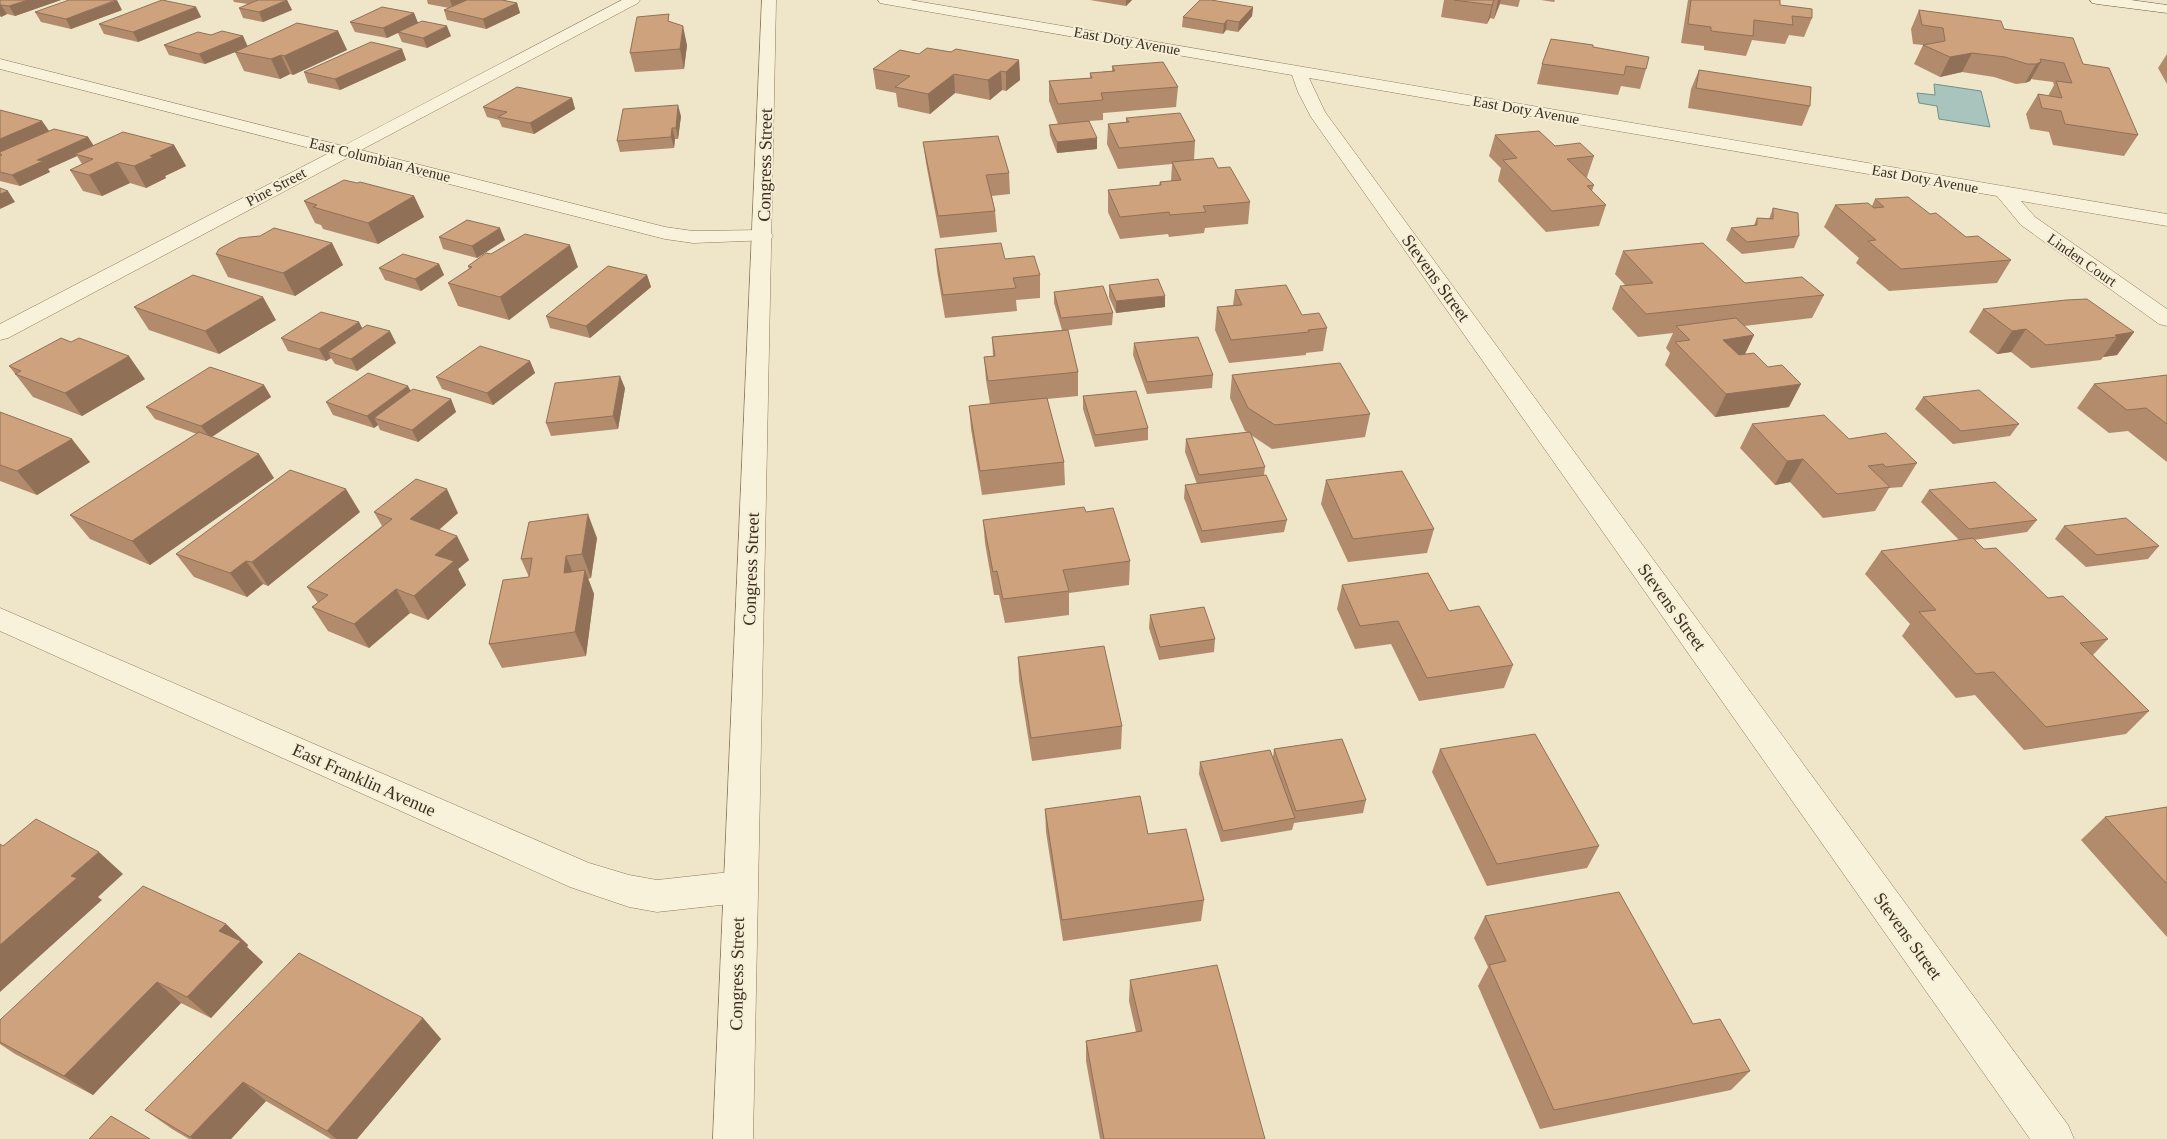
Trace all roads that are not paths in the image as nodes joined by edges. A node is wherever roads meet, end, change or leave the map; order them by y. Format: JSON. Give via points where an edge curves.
{"nodes":[{"id":1,"x":633,"y":0,"type":"edge"},
{"id":2,"x":769,"y":0,"type":"edge"},
{"id":3,"x":885,"y":0,"type":"edge"},
{"id":4,"x":2097,"y":0,"type":"edge"},
{"id":5,"x":2167,"y":9,"type":"edge"},
{"id":6,"x":0,"y":64,"type":"edge"},
{"id":7,"x":1299,"y":71,"type":"junction"},
{"id":8,"x":346,"y":151,"type":"junction"},
{"id":9,"x":2004,"y":193,"type":"junction"},
{"id":10,"x":2167,"y":220,"type":"edge"},
{"id":11,"x":763,"y":236,"type":"junction"},
{"id":12,"x":2167,"y":319,"type":"edge"},
{"id":13,"x":0,"y":333,"type":"edge"},
{"id":14,"x":0,"y":619,"type":"edge"},
{"id":15,"x":739,"y":887,"type":"junction"},
{"id":16,"x":733,"y":1139,"type":"edge"},
{"id":17,"x":2054,"y":1139,"type":"edge"}],
"edges":[{"from":1,"to":8,"type":"street","name":"Pine Street"},
{"from":2,"to":11,"type":"street","name":"Congress Street"},
{"from":3,"to":7,"type":"street","name":"East Doty Avenue"},
{"from":4,"to":5,"type":"street"},
{"from":6,"to":8,"type":"street","name":"East Columbian Avenue"},
{"from":7,"to":9,"type":"street","name":"East Doty Avenue"},
{"from":7,"to":17,"type":"street","name":"Stevens Street","via":[[1317,113]]},
{"from":8,"to":11,"type":"street","name":"East Columbian Avenue","via":[[665,233],[693,237]]},
{"from":8,"to":13,"type":"street","name":"Pine Street"},
{"from":9,"to":10,"type":"street","name":"East Doty Avenue"},
{"from":9,"to":12,"type":"street","name":"Linden Court","via":[[2028,220],[2068,251]]},
{"from":11,"to":15,"type":"street","name":"Congress Street"},
{"from":14,"to":15,"type":"street","name":"East Franklin Avenue","via":[[582,876],[658,896]]},
{"from":15,"to":16,"type":"street","name":"Congress Street"}]}
